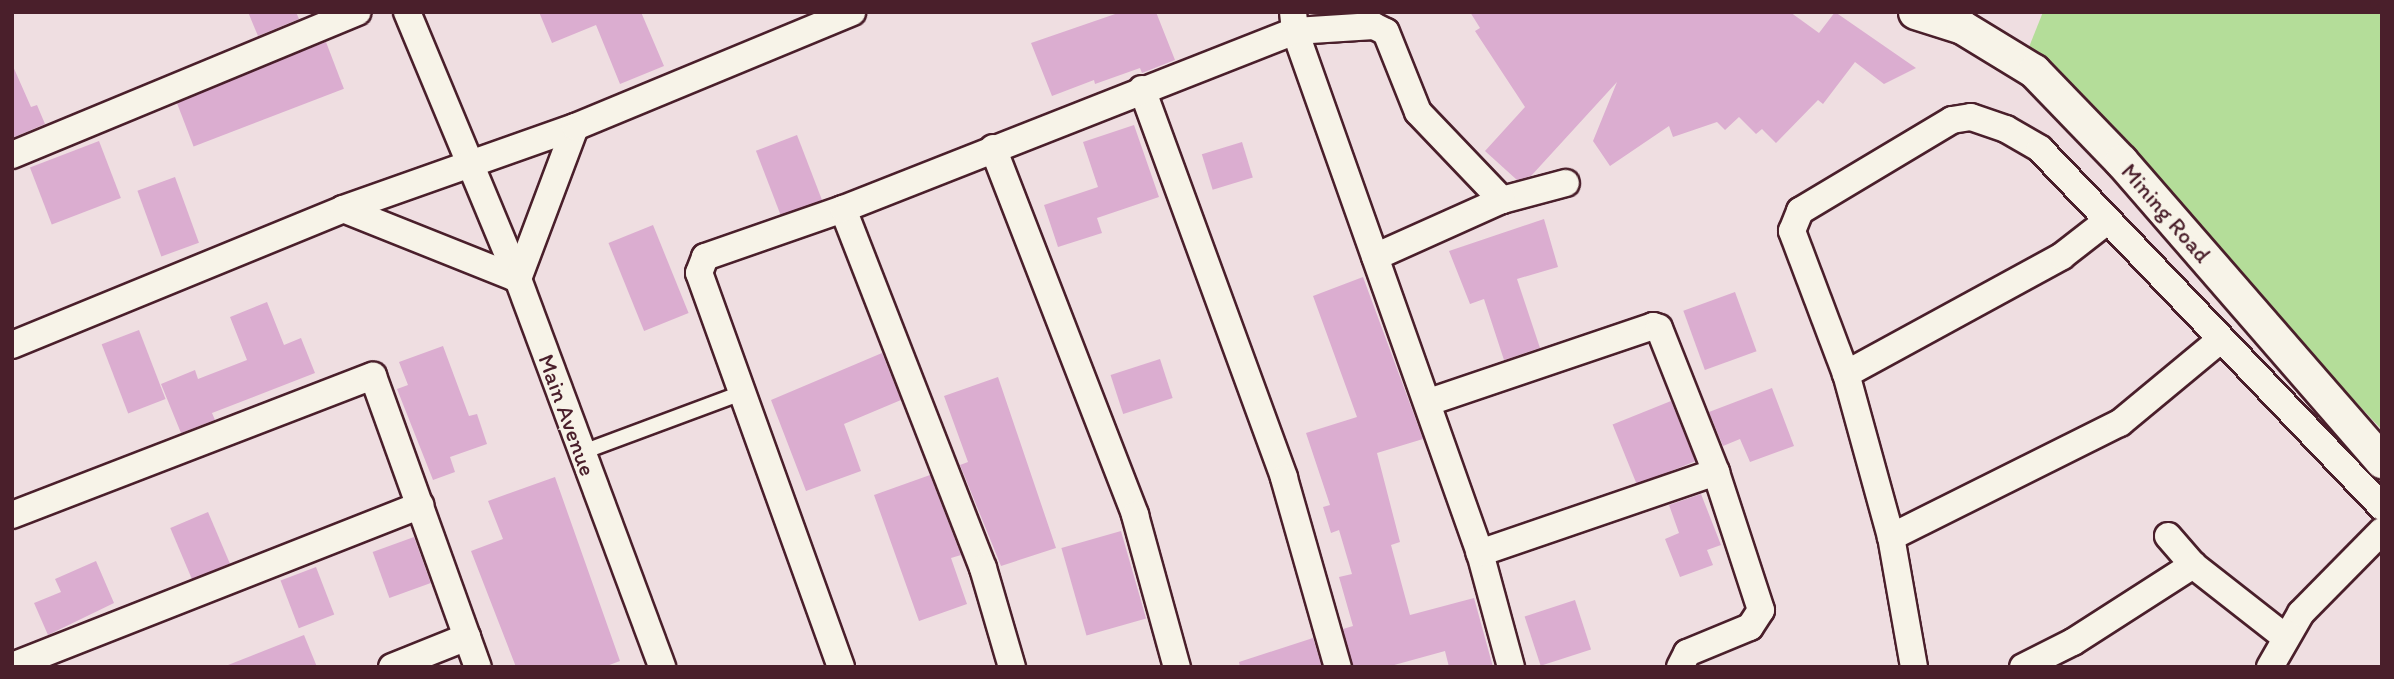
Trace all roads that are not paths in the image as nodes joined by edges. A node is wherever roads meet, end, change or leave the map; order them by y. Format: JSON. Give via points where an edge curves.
{"nodes":[{"id":1,"x":358,"y":12,"type":"edge"},
{"id":2,"x":407,"y":12,"type":"edge"},
{"id":3,"x":852,"y":12,"type":"edge"},
{"id":4,"x":1917,"y":13,"type":"edge"},
{"id":5,"x":1294,"y":22,"type":"edge"},
{"id":6,"x":1142,"y":89,"type":"junction"},
{"id":7,"x":575,"y":127,"type":"junction"},
{"id":8,"x":993,"y":148,"type":"junction"},
{"id":9,"x":12,"y":155,"type":"edge"},
{"id":10,"x":468,"y":165,"type":"junction"},
{"id":11,"x":1566,"y":183,"type":"dead end"},
{"id":12,"x":1502,"y":200,"type":"junction"},
{"id":13,"x":343,"y":209,"type":"junction"},
{"id":14,"x":843,"y":209,"type":"junction"},
{"id":15,"x":2107,"y":221,"type":"junction"},
{"id":16,"x":1375,"y":257,"type":"junction"},
{"id":17,"x":518,"y":279,"type":"junction"},
{"id":18,"x":2220,"y":340,"type":"junction"},
{"id":19,"x":12,"y":345,"type":"edge"},
{"id":20,"x":1846,"y":374,"type":"junction"},
{"id":21,"x":741,"y":393,"type":"junction"},
{"id":22,"x":1429,"y":402,"type":"junction"},
{"id":23,"x":580,"y":453,"type":"junction"},
{"id":24,"x":2382,"y":461,"type":"edge"},
{"id":25,"x":1716,"y":472,"type":"junction"},
{"id":26,"x":420,"y":505,"type":"junction"},
{"id":27,"x":2382,"y":507,"type":"edge"},
{"id":28,"x":12,"y":515,"type":"edge"},
{"id":29,"x":2382,"y":531,"type":"edge"},
{"id":30,"x":2168,"y":536,"type":"dead end"},
{"id":31,"x":1891,"y":537,"type":"junction"},
{"id":32,"x":1480,"y":553,"type":"junction"},
{"id":33,"x":2193,"y":565,"type":"junction"},
{"id":34,"x":467,"y":637,"type":"junction"},
{"id":35,"x":2286,"y":638,"type":"junction"},
{"id":36,"x":2075,"y":654,"type":"edge"},
{"id":37,"x":12,"y":666,"type":"edge"},
{"id":38,"x":392,"y":667,"type":"edge"},
{"id":39,"x":478,"y":667,"type":"edge"},
{"id":40,"x":662,"y":667,"type":"edge"},
{"id":41,"x":841,"y":667,"type":"edge"},
{"id":42,"x":1012,"y":667,"type":"edge"},
{"id":43,"x":1177,"y":667,"type":"edge"},
{"id":44,"x":1338,"y":667,"type":"edge"},
{"id":45,"x":1511,"y":667,"type":"edge"},
{"id":46,"x":1681,"y":667,"type":"edge"},
{"id":47,"x":1914,"y":667,"type":"edge"},
{"id":48,"x":2023,"y":667,"type":"edge"},
{"id":49,"x":2270,"y":667,"type":"edge"}],
"edges":[{"from":1,"to":9,"type":"street"},
{"from":2,"to":10,"type":"street","name":"Main Avenue"},
{"from":3,"to":7,"type":"street"},
{"from":4,"to":24,"type":"street","name":"Mining Road","via":[[1962,27],[2034,71],[2121,161]]},
{"from":5,"to":6,"type":"street"},
{"from":5,"to":12,"type":"street","via":[[1383,28],[1418,113]]},
{"from":5,"to":16,"type":"street"},
{"from":6,"to":8,"type":"street"},
{"from":6,"to":44,"type":"street","via":[[1284,478]]},
{"from":7,"to":10,"type":"street"},
{"from":7,"to":17,"type":"street"},
{"from":8,"to":14,"type":"street"},
{"from":8,"to":43,"type":"street","via":[[1135,515]]},
{"from":10,"to":13,"type":"street"},
{"from":10,"to":17,"type":"street","name":"Main Avenue"},
{"from":11,"to":12,"type":"street"},
{"from":12,"to":16,"type":"street"},
{"from":13,"to":17,"type":"street"},
{"from":13,"to":19,"type":"street"},
{"from":14,"to":21,"type":"street","via":[[705,257],[700,264],[699,273]]},
{"from":14,"to":42,"type":"street","via":[[983,568]]},
{"from":15,"to":18,"type":"street"},
{"from":15,"to":20,"type":"street","via":[[2062,256]]},
{"from":15,"to":20,"type":"street","via":[[2040,149],[2006,129],[1971,117],[1952,120],[1800,211],[1794,221],[1792,231]]},
{"from":16,"to":22,"type":"street"},
{"from":17,"to":23,"type":"street","name":"Main Avenue"},
{"from":18,"to":27,"type":"street"},
{"from":18,"to":31,"type":"street","via":[[2120,424]]},
{"from":20,"to":31,"type":"street"},
{"from":21,"to":23,"type":"lane"},
{"from":21,"to":41,"type":"street"},
{"from":22,"to":25,"type":"street","via":[[1653,326],[1659,328]]},
{"from":22,"to":32,"type":"street"},
{"from":23,"to":40,"type":"street","name":"Main Avenue"},
{"from":25,"to":32,"type":"street"},
{"from":25,"to":46,"type":"street","via":[[1761,610],[1750,627],[1687,653]]},
{"from":26,"to":28,"type":"street","via":[[373,376]]},
{"from":26,"to":34,"type":"street"},
{"from":26,"to":37,"type":"street"},
{"from":29,"to":35,"type":"street","via":[[2301,613]]},
{"from":30,"to":33,"type":"street"},
{"from":31,"to":47,"type":"street"},
{"from":32,"to":45,"type":"street"},
{"from":33,"to":35,"type":"street"},
{"from":33,"to":36,"type":"street"},
{"from":34,"to":38,"type":"street"},
{"from":34,"to":39,"type":"street"},
{"from":35,"to":49,"type":"street"},
{"from":36,"to":48,"type":"street"}]}
